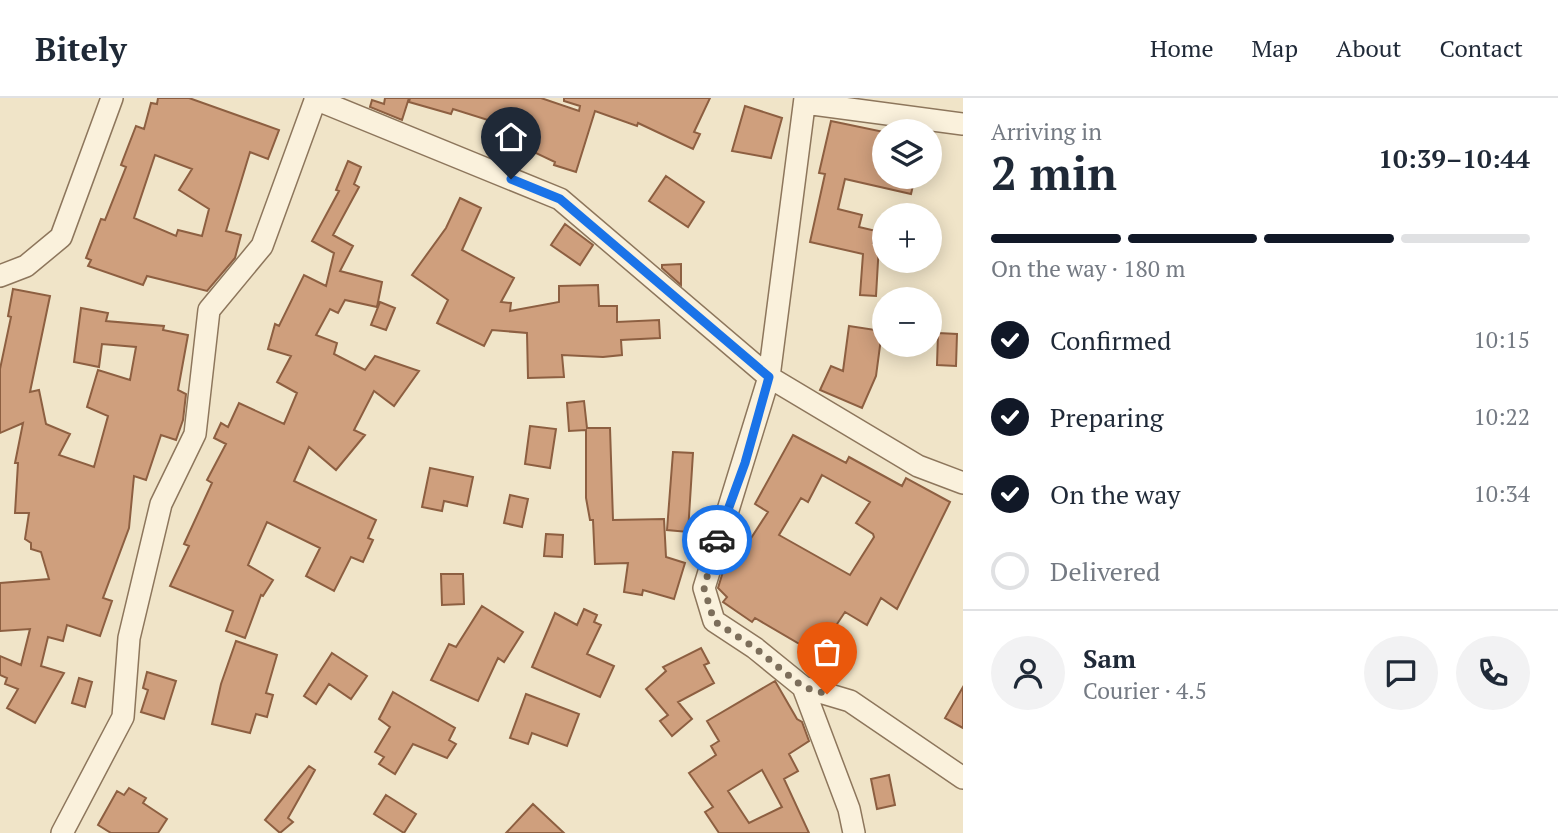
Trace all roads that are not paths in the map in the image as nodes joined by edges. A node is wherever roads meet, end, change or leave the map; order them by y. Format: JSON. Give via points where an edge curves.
{"nodes":[{"id":1,"x":112,"y":98,"type":"edge"},
{"id":2,"x":316,"y":99,"type":"edge"},
{"id":3,"x":805,"y":101,"type":"edge"},
{"id":4,"x":963,"y":124,"type":"edge"},
{"id":5,"x":0,"y":276,"type":"edge"},
{"id":6,"x":769,"y":377,"type":"junction"},
{"id":7,"x":963,"y":483,"type":"edge"},
{"id":8,"x":803,"y":687,"type":"junction"},
{"id":9,"x":963,"y":778,"type":"edge"},
{"id":10,"x":62,"y":833,"type":"edge"},
{"id":11,"x":854,"y":833,"type":"edge"}],
"edges":[{"from":1,"to":5,"type":"street","via":[[61,237],[26,266]]},
{"from":2,"to":6,"type":"street","via":[[560,199]]},
{"from":2,"to":10,"type":"street","via":[[262,246],[209,310],[195,434],[161,504],[129,638],[123,717]]},
{"from":3,"to":4,"type":"street"},
{"from":3,"to":6,"type":"street"},
{"from":6,"to":7,"type":"street","via":[[918,466]]},
{"from":6,"to":8,"type":"street","via":[[704,588],[714,621]]},
{"from":8,"to":9,"type":"street","via":[[850,701]]},
{"from":8,"to":11,"type":"street"}]}
